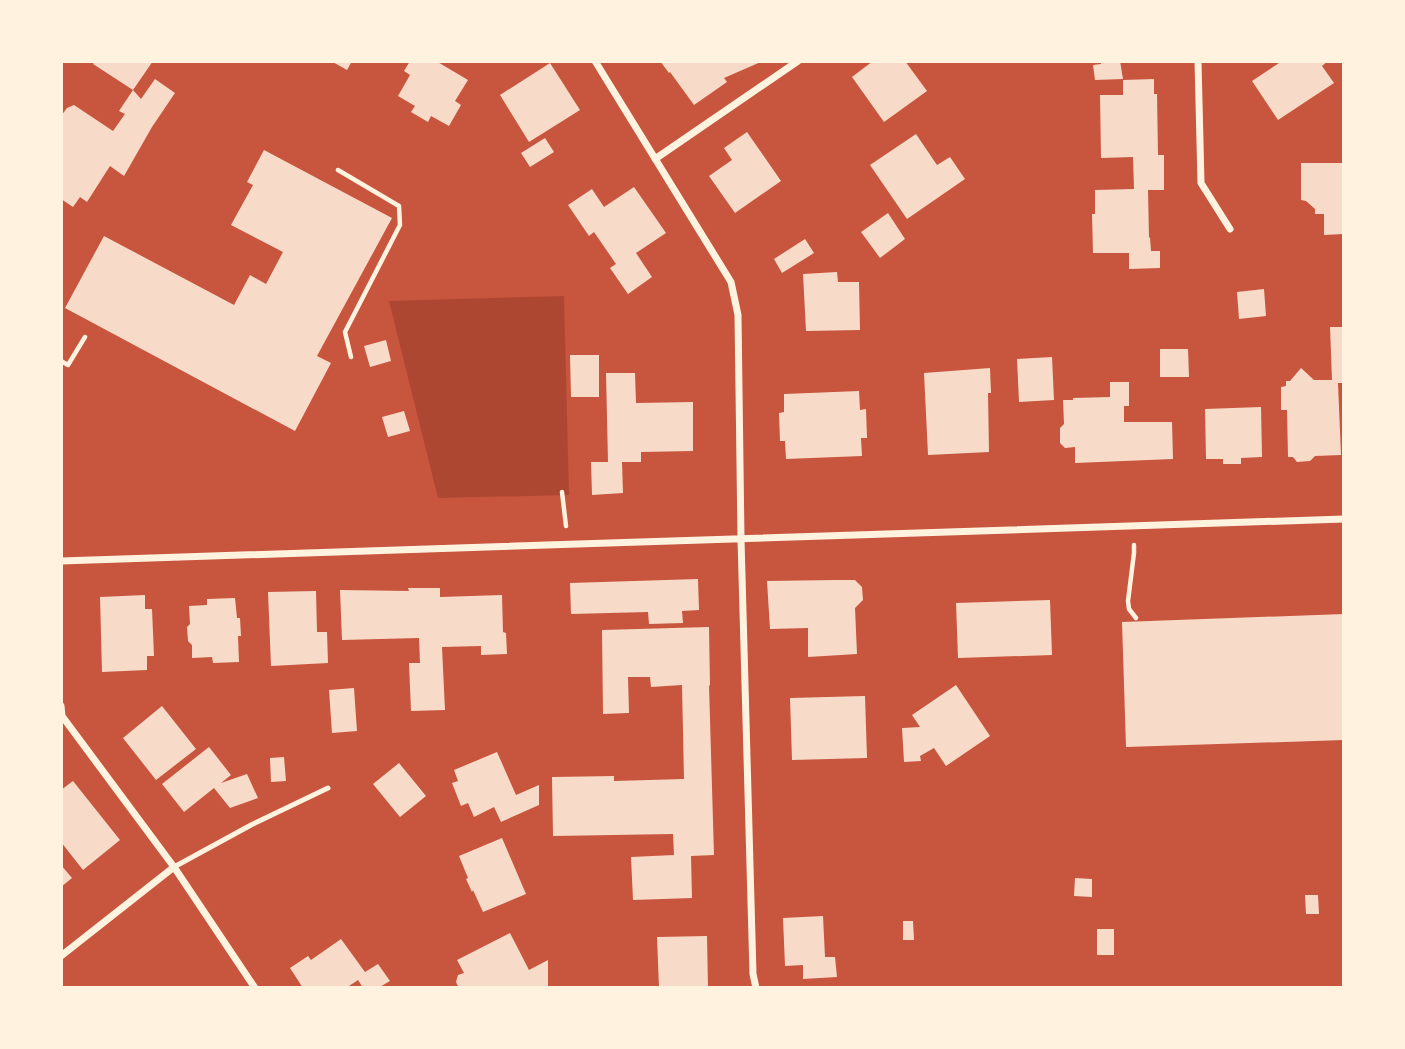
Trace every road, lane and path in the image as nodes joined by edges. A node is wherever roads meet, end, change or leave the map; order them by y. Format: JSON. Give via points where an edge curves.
{"nodes":[{"id":1,"x":595,"y":61,"type":"edge"},
{"id":2,"x":798,"y":61,"type":"edge"},
{"id":3,"x":1198,"y":61,"type":"edge"},
{"id":4,"x":655,"y":159,"type":"junction"},
{"id":5,"x":338,"y":170,"type":"dead end"},
{"id":6,"x":1230,"y":229,"type":"dead end"},
{"id":7,"x":85,"y":337,"type":"dead end"},
{"id":8,"x":351,"y":357,"type":"dead end"},
{"id":9,"x":61,"y":361,"type":"edge"},
{"id":10,"x":562,"y":492,"type":"dead end"},
{"id":11,"x":1344,"y":519,"type":"edge"},
{"id":12,"x":1132,"y":526,"type":"junction"},
{"id":13,"x":741,"y":539,"type":"junction"},
{"id":14,"x":568,"y":544,"type":"junction"},
{"id":15,"x":61,"y":561,"type":"edge"},
{"id":16,"x":1136,"y":618,"type":"dead end"},
{"id":17,"x":61,"y":706,"type":"edge"},
{"id":18,"x":328,"y":788,"type":"dead end"},
{"id":19,"x":174,"y":867,"type":"junction"},
{"id":20,"x":61,"y":956,"type":"edge"},
{"id":21,"x":254,"y":988,"type":"edge"},
{"id":22,"x":756,"y":988,"type":"edge"}],
"edges":[{"from":1,"to":4,"type":"street"},
{"from":2,"to":4,"type":"street"},
{"from":3,"to":6,"type":"street","via":[[1201,183]]},
{"from":4,"to":13,"type":"street","via":[[731,282],[736,304]]},
{"from":5,"to":8,"type":"path","via":[[398,206],[400,225],[345,332]]},
{"from":7,"to":9,"type":"path","via":[[68,365]]},
{"from":10,"to":14,"type":"path"},
{"from":11,"to":12,"type":"street"},
{"from":12,"to":13,"type":"street"},
{"from":12,"to":16,"type":"path","via":[[1128,601]]},
{"from":13,"to":14,"type":"street"},
{"from":13,"to":22,"type":"street"},
{"from":14,"to":15,"type":"street"},
{"from":17,"to":19,"type":"street","via":[[62,716]]},
{"from":18,"to":19,"type":"lane"},
{"from":19,"to":20,"type":"street"},
{"from":19,"to":21,"type":"street"}]}
